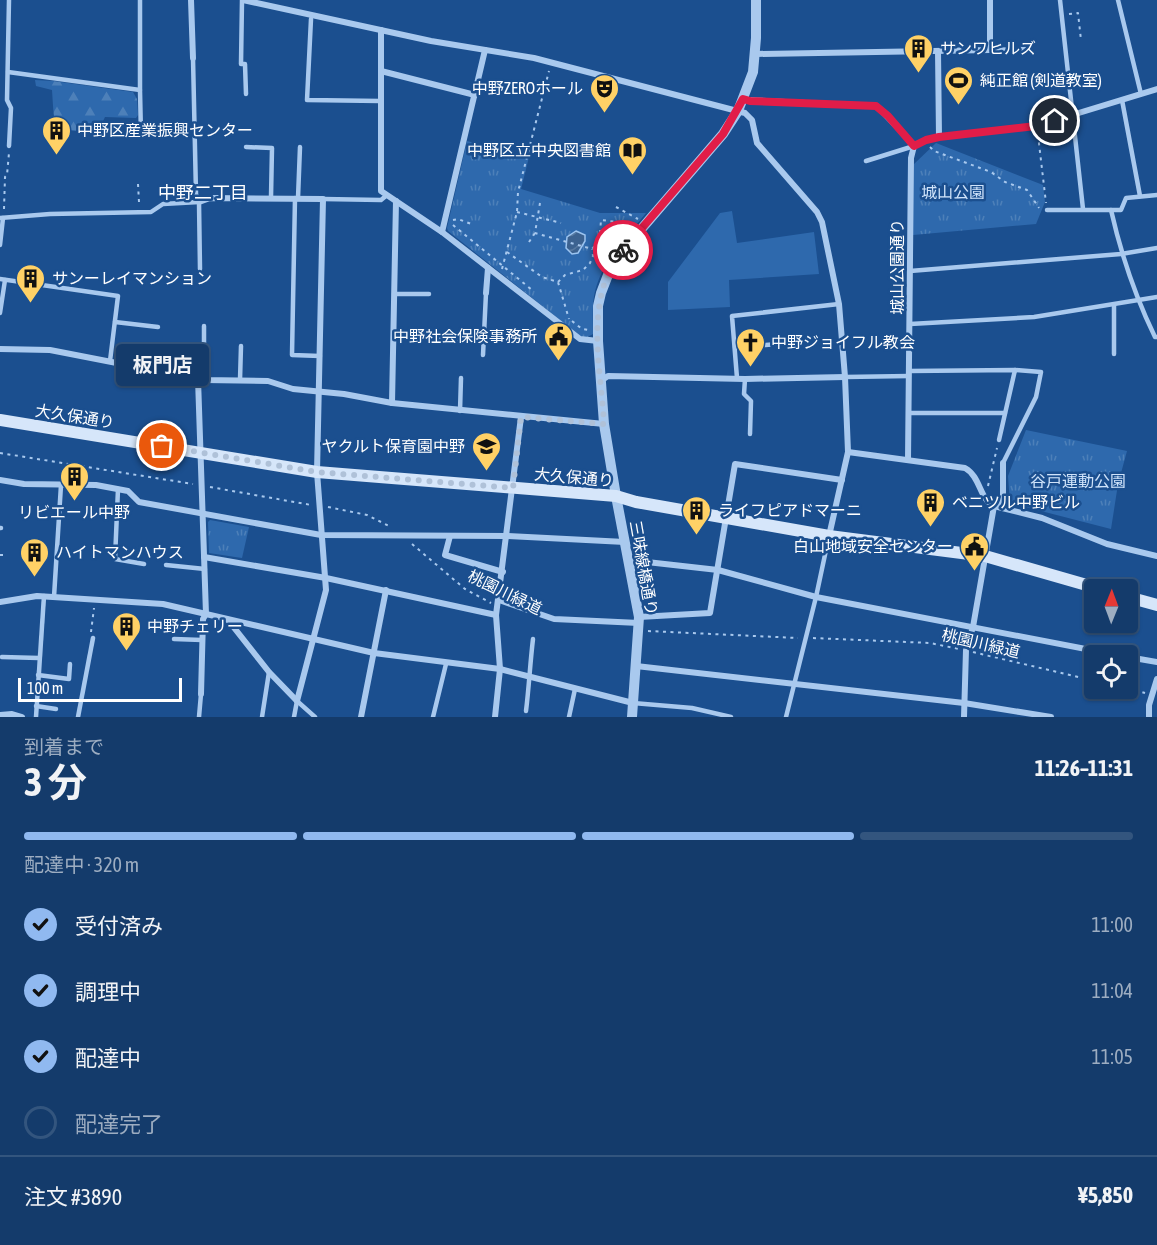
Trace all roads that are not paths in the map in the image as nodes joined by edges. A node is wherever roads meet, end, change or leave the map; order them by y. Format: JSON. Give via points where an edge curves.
{"nodes":[{"id":1,"x":9,"y":0,"type":"edge"},
{"id":2,"x":140,"y":0,"type":"edge"},
{"id":3,"x":191,"y":0,"type":"edge"},
{"id":4,"x":242,"y":0,"type":"edge"},
{"id":5,"x":756,"y":0,"type":"edge"},
{"id":6,"x":990,"y":0,"type":"edge"},
{"id":7,"x":1060,"y":0,"type":"edge"},
{"id":8,"x":1118,"y":0,"type":"edge"},
{"id":9,"x":311,"y":17,"type":"junction"},
{"id":10,"x":381,"y":30,"type":"junction"},
{"id":11,"x":1028,"y":49,"type":"dead end"},
{"id":12,"x":485,"y":50,"type":"junction"},
{"id":13,"x":990,"y":50,"type":"junction"},
{"id":14,"x":938,"y":51,"type":"junction"},
{"id":15,"x":755,"y":54,"type":"junction"},
{"id":16,"x":193,"y":58,"type":"joint"},
{"id":17,"x":381,"y":71,"type":"junction"},
{"id":18,"x":8,"y":72,"type":"junction"},
{"id":19,"x":1157,"y":89,"type":"edge"},
{"id":20,"x":140,"y":90,"type":"junction"},
{"id":21,"x":246,"y":94,"type":"dead end"},
{"id":22,"x":1141,"y":94,"type":"junction"},
{"id":23,"x":475,"y":95,"type":"junction"},
{"id":24,"x":743,"y":99,"type":"junction"},
{"id":25,"x":7,"y":100,"type":"junction"},
{"id":26,"x":1122,"y":100,"type":"junction"},
{"id":27,"x":0,"y":101,"type":"edge"},
{"id":28,"x":380,"y":101,"type":"junction"},
{"id":29,"x":738,"y":111,"type":"junction"},
{"id":30,"x":1074,"y":116,"type":"junction"},
{"id":31,"x":141,"y":135,"type":"dead end"},
{"id":32,"x":939,"y":137,"type":"junction"},
{"id":33,"x":9,"y":146,"type":"road end"},
{"id":34,"x":914,"y":146,"type":"junction"},
{"id":35,"x":246,"y":147,"type":"dead end"},
{"id":36,"x":300,"y":147,"type":"dead end"},
{"id":37,"x":866,"y":161,"type":"dead end"},
{"id":38,"x":387,"y":195,"type":"junction"},
{"id":39,"x":1157,"y":195,"type":"edge"},
{"id":40,"x":1140,"y":196,"type":"junction"},
{"id":41,"x":271,"y":197,"type":"junction"},
{"id":42,"x":297,"y":198,"type":"junction"},
{"id":43,"x":323,"y":199,"type":"junction"},
{"id":44,"x":396,"y":201,"type":"junction"},
{"id":45,"x":199,"y":202,"type":"junction"},
{"id":46,"x":1083,"y":209,"type":"junction"},
{"id":47,"x":1047,"y":210,"type":"road end"},
{"id":48,"x":1111,"y":210,"type":"junction"},
{"id":49,"x":2,"y":218,"type":"edge"},
{"id":50,"x":442,"y":232,"type":"junction"},
{"id":51,"x":0,"y":245,"type":"edge"},
{"id":52,"x":1157,"y":248,"type":"edge"},
{"id":53,"x":1121,"y":254,"type":"junction"},
{"id":54,"x":488,"y":268,"type":"junction"},
{"id":55,"x":200,"y":269,"type":"dead end"},
{"id":56,"x":910,"y":271,"type":"junction"},
{"id":57,"x":3,"y":279,"type":"edge"},
{"id":58,"x":486,"y":293,"type":"joint"},
{"id":59,"x":394,"y":294,"type":"junction"},
{"id":60,"x":429,"y":294,"type":"dead end"},
{"id":61,"x":1157,"y":297,"type":"edge"},
{"id":62,"x":1138,"y":301,"type":"junction"},
{"id":63,"x":839,"y":304,"type":"junction"},
{"id":64,"x":1114,"y":306,"type":"junction"},
{"id":65,"x":0,"y":313,"type":"edge"},
{"id":66,"x":115,"y":322,"type":"junction"},
{"id":67,"x":910,"y":324,"type":"junction"},
{"id":68,"x":204,"y":326,"type":"dead end"},
{"id":69,"x":158,"y":327,"type":"dead end"},
{"id":70,"x":394,"y":335,"type":"junction"},
{"id":71,"x":1157,"y":337,"type":"edge"},
{"id":72,"x":598,"y":341,"type":"junction"},
{"id":73,"x":480,"y":342,"type":"dead end"},
{"id":74,"x":779,"y":344,"type":"dead end"},
{"id":75,"x":241,"y":346,"type":"dead end"},
{"id":76,"x":735,"y":347,"type":"junction"},
{"id":77,"x":0,"y":349,"type":"edge"},
{"id":78,"x":1114,"y":354,"type":"dead end"},
{"id":79,"x":483,"y":355,"type":"dead end"},
{"id":80,"x":320,"y":356,"type":"junction"},
{"id":81,"x":110,"y":361,"type":"junction"},
{"id":82,"x":1015,"y":370,"type":"junction"},
{"id":83,"x":909,"y":374,"type":"junction"},
{"id":84,"x":845,"y":377,"type":"junction"},
{"id":85,"x":461,"y":378,"type":"dead end"},
{"id":86,"x":741,"y":379,"type":"junction"},
{"id":87,"x":201,"y":380,"type":"junction"},
{"id":88,"x":240,"y":380,"type":"junction"},
{"id":89,"x":602,"y":380,"type":"junction"},
{"id":90,"x":319,"y":393,"type":"junction"},
{"id":91,"x":392,"y":403,"type":"junction"},
{"id":92,"x":460,"y":411,"type":"junction"},
{"id":93,"x":909,"y":413,"type":"junction"},
{"id":94,"x":1005,"y":413,"type":"junction"},
{"id":95,"x":521,"y":417,"type":"junction"},
{"id":96,"x":0,"y":420,"type":"edge"},
{"id":97,"x":604,"y":424,"type":"junction"},
{"id":98,"x":750,"y":434,"type":"dead end"},
{"id":99,"x":999,"y":440,"type":"road end"},
{"id":100,"x":200,"y":452,"type":"junction"},
{"id":101,"x":848,"y":452,"type":"junction"},
{"id":102,"x":908,"y":460,"type":"junction"},
{"id":103,"x":1003,"y":463,"type":"joint"},
{"id":104,"x":317,"y":472,"type":"junction"},
{"id":105,"x":0,"y":480,"type":"edge"},
{"id":106,"x":842,"y":480,"type":"junction"},
{"id":107,"x":61,"y":485,"type":"junction"},
{"id":108,"x":513,"y":488,"type":"junction"},
{"id":109,"x":118,"y":489,"type":"junction"},
{"id":110,"x":616,"y":496,"type":"junction"},
{"id":111,"x":994,"y":506,"type":"junction"},
{"id":112,"x":202,"y":515,"type":"junction"},
{"id":113,"x":726,"y":517,"type":"junction"},
{"id":114,"x":321,"y":535,"type":"junction"},
{"id":115,"x":450,"y":536,"type":"junction"},
{"id":116,"x":507,"y":536,"type":"junction"},
{"id":117,"x":829,"y":537,"type":"junction"},
{"id":118,"x":626,"y":542,"type":"junction"},
{"id":119,"x":1157,"y":555,"type":"edge"},
{"id":120,"x":204,"y":556,"type":"junction"},
{"id":121,"x":985,"y":556,"type":"junction"},
{"id":122,"x":629,"y":560,"type":"junction"},
{"id":123,"x":144,"y":564,"type":"dead end"},
{"id":124,"x":166,"y":565,"type":"dead end"},
{"id":125,"x":205,"y":569,"type":"junction"},
{"id":126,"x":717,"y":570,"type":"junction"},
{"id":127,"x":503,"y":572,"type":"junction"},
{"id":128,"x":326,"y":578,"type":"junction"},
{"id":129,"x":1084,"y":584,"type":"edge"},
{"id":130,"x":386,"y":590,"type":"junction"},
{"id":131,"x":44,"y":596,"type":"junction"},
{"id":132,"x":54,"y":597,"type":"junction"},
{"id":133,"x":816,"y":597,"type":"junction"},
{"id":134,"x":1138,"y":600,"type":"edge"},
{"id":135,"x":0,"y":602,"type":"edge"},
{"id":136,"x":499,"y":603,"type":"junction"},
{"id":137,"x":1157,"y":605,"type":"edge"},
{"id":138,"x":206,"y":614,"type":"junction"},
{"id":139,"x":496,"y":615,"type":"junction"},
{"id":140,"x":228,"y":619,"type":"junction"},
{"id":141,"x":639,"y":624,"type":"junction"},
{"id":142,"x":973,"y":627,"type":"junction"},
{"id":143,"x":93,"y":638,"type":"road end"},
{"id":144,"x":313,"y":638,"type":"junction"},
{"id":145,"x":174,"y":639,"type":"dead end"},
{"id":146,"x":533,"y":639,"type":"dead end"},
{"id":147,"x":202,"y":640,"type":"junction"},
{"id":148,"x":1084,"y":649,"type":"edge"},
{"id":149,"x":374,"y":653,"type":"junction"},
{"id":150,"x":2,"y":657,"type":"dead end"},
{"id":151,"x":39,"y":658,"type":"junction"},
{"id":152,"x":1138,"y":659,"type":"edge"},
{"id":153,"x":1157,"y":662,"type":"edge"},
{"id":154,"x":70,"y":664,"type":"dead end"},
{"id":155,"x":446,"y":664,"type":"junction"},
{"id":156,"x":636,"y":666,"type":"junction"},
{"id":157,"x":500,"y":669,"type":"junction"},
{"id":158,"x":268,"y":672,"type":"junction"},
{"id":159,"x":38,"y":675,"type":"junction"},
{"id":160,"x":528,"y":677,"type":"junction"},
{"id":161,"x":1157,"y":679,"type":"edge"},
{"id":162,"x":795,"y":683,"type":"junction"},
{"id":163,"x":575,"y":689,"type":"junction"},
{"id":164,"x":201,"y":694,"type":"joint"},
{"id":165,"x":297,"y":701,"type":"junction"},
{"id":166,"x":633,"y":703,"type":"junction"},
{"id":167,"x":964,"y":703,"type":"junction"},
{"id":168,"x":1149,"y":705,"type":"junction"},
{"id":169,"x":36,"y":706,"type":"junction"},
{"id":170,"x":56,"y":709,"type":"dead end"},
{"id":171,"x":1157,"y":709,"type":"edge"},
{"id":172,"x":526,"y":711,"type":"dead end"},
{"id":173,"x":1015,"y":714,"type":"edge"},
{"id":174,"x":0,"y":715,"type":"edge"},
{"id":175,"x":718,"y":715,"type":"edge"},
{"id":176,"x":22,"y":717,"type":"edge"},
{"id":177,"x":36,"y":717,"type":"edge"},
{"id":178,"x":78,"y":717,"type":"edge"},
{"id":179,"x":199,"y":717,"type":"edge"},
{"id":180,"x":262,"y":717,"type":"edge"},
{"id":181,"x":294,"y":717,"type":"edge"},
{"id":182,"x":315,"y":717,"type":"edge"},
{"id":183,"x":360,"y":717,"type":"edge"},
{"id":184,"x":433,"y":717,"type":"edge"},
{"id":185,"x":495,"y":717,"type":"edge"},
{"id":186,"x":569,"y":717,"type":"edge"},
{"id":187,"x":632,"y":717,"type":"edge"},
{"id":188,"x":731,"y":717,"type":"edge"},
{"id":189,"x":786,"y":717,"type":"edge"},
{"id":190,"x":964,"y":717,"type":"edge"},
{"id":191,"x":1051,"y":717,"type":"edge"},
{"id":192,"x":1149,"y":717,"type":"edge"}],
"edges":[{"from":1,"to":18,"type":"lane"},
{"from":2,"to":20,"type":"lane"},
{"from":3,"to":16,"type":"street"},
{"from":4,"to":9,"type":"street"},
{"from":4,"to":21,"type":"lane","via":[[241,64],[245,64]]},
{"from":5,"to":15,"type":"street","name":"三味線橋通り"},
{"from":6,"to":13,"type":"street"},
{"from":7,"to":30,"type":"lane"},
{"from":8,"to":22,"type":"lane"},
{"from":9,"to":10,"type":"street"},
{"from":9,"to":28,"type":"lane","via":[[307,100]]},
{"from":10,"to":12,"type":"street"},
{"from":10,"to":17,"type":"street"},
{"from":11,"to":13,"type":"lane"},
{"from":12,"to":23,"type":"street"},
{"from":12,"to":29,"type":"street","via":[[534,58]]},
{"from":13,"to":14,"type":"street"},
{"from":14,"to":15,"type":"street"},
{"from":14,"to":32,"type":"street"},
{"from":15,"to":24,"type":"street","name":"三味線橋通り"},
{"from":16,"to":45,"type":"lane"},
{"from":17,"to":23,"type":"street"},
{"from":17,"to":28,"type":"street"},
{"from":18,"to":20,"type":"lane"},
{"from":18,"to":25,"type":"lane"},
{"from":19,"to":22,"type":"street"},
{"from":20,"to":31,"type":"lane"},
{"from":22,"to":26,"type":"street"},
{"from":23,"to":50,"type":"street"},
{"from":24,"to":29,"type":"street","name":"三味線橋通り"},
{"from":24,"to":34,"type":"lane","via":[[876,106]]},
{"from":25,"to":27,"type":"lane"},
{"from":25,"to":33,"type":"lane","via":[[11,108]]},
{"from":26,"to":30,"type":"street"},
{"from":26,"to":40,"type":"lane"},
{"from":28,"to":38,"type":"street","via":[[381,190]]},
{"from":29,"to":63,"type":"street","via":[[752,120],[757,143],[817,212]]},
{"from":29,"to":72,"type":"street","name":"三味線橋通り","via":[[723,134],[609,268],[598,306]]},
{"from":30,"to":32,"type":"street","via":[[1036,126]]},
{"from":30,"to":46,"type":"lane"},
{"from":32,"to":34,"type":"street"},
{"from":34,"to":37,"type":"lane"},
{"from":34,"to":56,"type":"street","name":"城山公園通り"},
{"from":35,"to":41,"type":"lane","via":[[272,148]]},
{"from":36,"to":42,"type":"lane"},
{"from":38,"to":43,"type":"lane","via":[[381,200]]},
{"from":38,"to":44,"type":"street"},
{"from":39,"to":40,"type":"lane"},
{"from":40,"to":48,"type":"lane","via":[[1126,198],[1121,210]]},
{"from":41,"to":42,"type":"street"},
{"from":41,"to":45,"type":"street","via":[[210,198]]},
{"from":42,"to":43,"type":"street"},
{"from":42,"to":80,"type":"lane","via":[[292,355]]},
{"from":43,"to":80,"type":"street"},
{"from":44,"to":50,"type":"street"},
{"from":44,"to":59,"type":"street"},
{"from":45,"to":49,"type":"lane","via":[[163,204],[151,212]]},
{"from":45,"to":55,"type":"lane"},
{"from":46,"to":47,"type":"lane"},
{"from":46,"to":48,"type":"lane"},
{"from":48,"to":53,"type":"lane"},
{"from":49,"to":51,"type":"lane"},
{"from":50,"to":54,"type":"street"},
{"from":52,"to":53,"type":"lane"},
{"from":53,"to":56,"type":"lane"},
{"from":53,"to":62,"type":"lane"},
{"from":54,"to":58,"type":"street"},
{"from":54,"to":72,"type":"street","via":[[580,339]]},
{"from":56,"to":67,"type":"street","name":"城山公園通り"},
{"from":57,"to":65,"type":"lane"},
{"from":57,"to":66,"type":"lane","via":[[118,296]]},
{"from":58,"to":79,"type":"lane"},
{"from":59,"to":60,"type":"lane"},
{"from":59,"to":70,"type":"street"},
{"from":61,"to":62,"type":"lane"},
{"from":62,"to":64,"type":"lane"},
{"from":62,"to":71,"type":"lane"},
{"from":63,"to":76,"type":"lane","via":[[732,316]]},
{"from":63,"to":84,"type":"street"},
{"from":64,"to":67,"type":"lane"},
{"from":64,"to":78,"type":"lane"},
{"from":66,"to":69,"type":"lane"},
{"from":66,"to":81,"type":"lane"},
{"from":67,"to":83,"type":"street","name":"城山公園通り"},
{"from":68,"to":87,"type":"lane"},
{"from":70,"to":73,"type":"lane"},
{"from":70,"to":91,"type":"street"},
{"from":72,"to":89,"type":"street","name":"三味線橋通り"},
{"from":74,"to":76,"type":"lane"},
{"from":75,"to":88,"type":"lane"},
{"from":76,"to":86,"type":"lane"},
{"from":77,"to":81,"type":"street","via":[[50,350]]},
{"from":80,"to":90,"type":"street"},
{"from":81,"to":87,"type":"street"},
{"from":82,"to":83,"type":"lane"},
{"from":82,"to":94,"type":"lane"},
{"from":82,"to":103,"type":"lane","via":[[1041,372],[1024,424]]},
{"from":83,"to":84,"type":"lane"},
{"from":83,"to":93,"type":"street","name":"城山公園通り"},
{"from":84,"to":86,"type":"street"},
{"from":84,"to":101,"type":"street"},
{"from":85,"to":92,"type":"lane"},
{"from":86,"to":89,"type":"street","via":[[608,376]]},
{"from":86,"to":98,"type":"lane","via":[[744,394],[751,401]]},
{"from":87,"to":88,"type":"street"},
{"from":87,"to":100,"type":"street"},
{"from":88,"to":90,"type":"street","via":[[268,381]]},
{"from":89,"to":97,"type":"street","name":"三味線橋通り"},
{"from":90,"to":91,"type":"street"},
{"from":90,"to":104,"type":"street"},
{"from":91,"to":92,"type":"street"},
{"from":92,"to":95,"type":"street"},
{"from":93,"to":94,"type":"lane"},
{"from":93,"to":102,"type":"street","name":"城山公園通り"},
{"from":94,"to":99,"type":"lane"},
{"from":95,"to":97,"type":"street"},
{"from":95,"to":108,"type":"street"},
{"from":96,"to":100,"type":"main road","name":"大久保通り"},
{"from":97,"to":110,"type":"street","name":"三味線橋通り"},
{"from":100,"to":104,"type":"main road","name":"大久保通り"},
{"from":100,"to":112,"type":"street"},
{"from":101,"to":102,"type":"street"},
{"from":101,"to":106,"type":"street"},
{"from":102,"to":111,"type":"street","via":[[973,472],[989,504]]},
{"from":103,"to":111,"type":"street","via":[[1003,499]]},
{"from":104,"to":108,"type":"main road","name":"大久保通り"},
{"from":104,"to":114,"type":"street"},
{"from":105,"to":107,"type":"street"},
{"from":106,"to":113,"type":"street","via":[[735,464]]},
{"from":106,"to":117,"type":"street"},
{"from":107,"to":109,"type":"street"},
{"from":107,"to":132,"type":"lane"},
{"from":108,"to":110,"type":"main road","name":"大久保通り"},
{"from":108,"to":116,"type":"street"},
{"from":109,"to":112,"type":"street","via":[[128,491],[139,502]]},
{"from":109,"to":123,"type":"lane","via":[[115,560]]},
{"from":110,"to":113,"type":"main road","name":"大久保通り"},
{"from":110,"to":118,"type":"street","name":"三味線橋通り"},
{"from":111,"to":119,"type":"street","via":[[1042,518],[1107,544]]},
{"from":111,"to":121,"type":"street"},
{"from":112,"to":114,"type":"street"},
{"from":112,"to":120,"type":"street"},
{"from":113,"to":117,"type":"main road","name":"大久保通り"},
{"from":113,"to":126,"type":"street"},
{"from":114,"to":115,"type":"street"},
{"from":114,"to":128,"type":"street"},
{"from":115,"to":116,"type":"street"},
{"from":115,"to":127,"type":"street","via":[[445,555]]},
{"from":116,"to":118,"type":"street"},
{"from":116,"to":127,"type":"street"},
{"from":117,"to":121,"type":"main road","name":"大久保通り"},
{"from":117,"to":133,"type":"lane"},
{"from":118,"to":122,"type":"street","name":"三味線橋通り"},
{"from":120,"to":125,"type":"street"},
{"from":120,"to":128,"type":"street"},
{"from":121,"to":129,"type":"main road","name":"大久保通り"},
{"from":121,"to":142,"type":"street"},
{"from":122,"to":126,"type":"street"},
{"from":122,"to":141,"type":"street","name":"三味線橋通り"},
{"from":124,"to":125,"type":"lane"},
{"from":125,"to":138,"type":"street"},
{"from":126,"to":133,"type":"street"},
{"from":126,"to":141,"type":"street","via":[[710,613]]},
{"from":127,"to":136,"type":"street"},
{"from":128,"to":130,"type":"street"},
{"from":128,"to":144,"type":"street"},
{"from":130,"to":139,"type":"street"},
{"from":130,"to":149,"type":"street"},
{"from":131,"to":132,"type":"street"},
{"from":131,"to":135,"type":"street"},
{"from":131,"to":151,"type":"lane"},
{"from":132,"to":138,"type":"street","via":[[163,604]]},
{"from":133,"to":142,"type":"street"},
{"from":133,"to":162,"type":"lane"},
{"from":134,"to":137,"type":"main road"},
{"from":136,"to":139,"type":"street"},
{"from":136,"to":141,"type":"street","via":[[554,619]]},
{"from":138,"to":140,"type":"street"},
{"from":138,"to":147,"type":"street"},
{"from":139,"to":157,"type":"street"},
{"from":140,"to":144,"type":"street"},
{"from":140,"to":158,"type":"street"},
{"from":141,"to":156,"type":"street","name":"三味線橋通り"},
{"from":142,"to":148,"type":"street"},
{"from":142,"to":167,"type":"street","via":[[966,650]]},
{"from":143,"to":178,"type":"lane"},
{"from":144,"to":149,"type":"street"},
{"from":144,"to":165,"type":"street"},
{"from":145,"to":147,"type":"lane"},
{"from":146,"to":160,"type":"lane"},
{"from":147,"to":164,"type":"street"},
{"from":149,"to":155,"type":"street"},
{"from":149,"to":183,"type":"street"},
{"from":150,"to":151,"type":"lane"},
{"from":151,"to":159,"type":"lane"},
{"from":152,"to":153,"type":"street"},
{"from":154,"to":159,"type":"lane","via":[[69,679]]},
{"from":155,"to":157,"type":"street"},
{"from":155,"to":184,"type":"lane"},
{"from":156,"to":162,"type":"street"},
{"from":156,"to":166,"type":"street","name":"三味線橋通り"},
{"from":157,"to":160,"type":"street"},
{"from":157,"to":185,"type":"street"},
{"from":158,"to":165,"type":"street"},
{"from":158,"to":180,"type":"lane"},
{"from":159,"to":169,"type":"lane"},
{"from":160,"to":163,"type":"street"},
{"from":160,"to":172,"type":"lane"},
{"from":161,"to":168,"type":"street"},
{"from":162,"to":167,"type":"street"},
{"from":162,"to":189,"type":"lane"},
{"from":163,"to":166,"type":"street"},
{"from":163,"to":186,"type":"lane"},
{"from":164,"to":179,"type":"lane"},
{"from":165,"to":181,"type":"lane"},
{"from":165,"to":182,"type":"lane"},
{"from":166,"to":175,"type":"lane","via":[[692,708]]},
{"from":166,"to":187,"type":"street","name":"三味線橋通り"},
{"from":167,"to":173,"type":"street"},
{"from":167,"to":190,"type":"street"},
{"from":168,"to":171,"type":"street"},
{"from":168,"to":192,"type":"street"},
{"from":169,"to":170,"type":"lane"},
{"from":169,"to":177,"type":"lane"},
{"from":173,"to":191,"type":"street"},
{"from":174,"to":176,"type":"street"},
{"from":175,"to":188,"type":"lane"}]}
